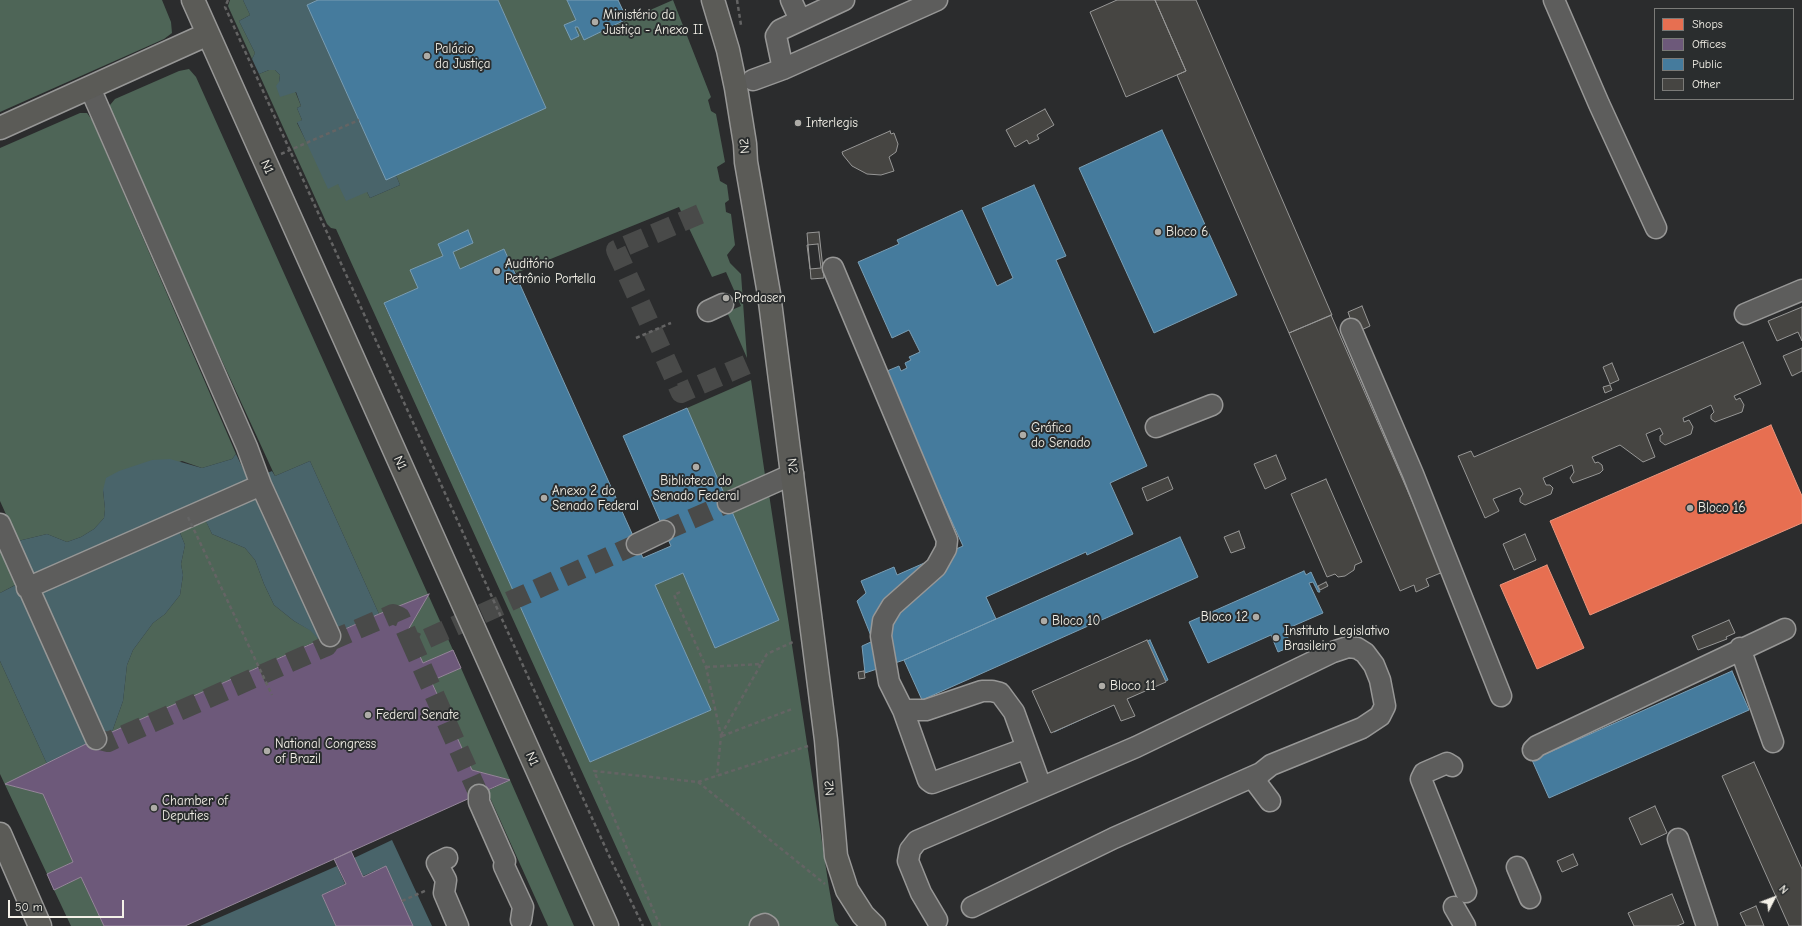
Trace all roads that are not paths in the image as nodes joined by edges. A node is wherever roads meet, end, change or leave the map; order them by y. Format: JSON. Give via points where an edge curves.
{"nodes":[{"id":1,"x":193,"y":0,"type":"edge"},
{"id":2,"x":713,"y":0,"type":"edge"},
{"id":3,"x":791,"y":0,"type":"edge"},
{"id":4,"x":844,"y":0,"type":"edge"},
{"id":5,"x":1554,"y":0,"type":"edge"},
{"id":6,"x":932,"y":1,"type":"edge"},
{"id":7,"x":800,"y":20,"type":"junction"},
{"id":8,"x":208,"y":34,"type":"junction"},
{"id":9,"x":783,"y":69,"type":"junction"},
{"id":10,"x":753,"y":80,"type":"dead end"},
{"id":11,"x":90,"y":88,"type":"junction"},
{"id":12,"x":0,"y":128,"type":"edge"},
{"id":13,"x":1656,"y":228,"type":"dead end"},
{"id":14,"x":833,"y":268,"type":"dead end"},
{"id":15,"x":1802,"y":290,"type":"edge"},
{"id":16,"x":1745,"y":314,"type":"dead end"},
{"id":17,"x":1351,"y":329,"type":"dead end"},
{"id":18,"x":1212,"y":405,"type":"dead end"},
{"id":19,"x":1156,"y":427,"type":"dead end"},
{"id":20,"x":793,"y":474,"type":"junction"},
{"id":21,"x":262,"y":485,"type":"junction"},
{"id":22,"x":728,"y":503,"type":"tunnel mouth"},
{"id":23,"x":0,"y":524,"type":"edge"},
{"id":24,"x":664,"y":532,"type":"tunnel mouth"},
{"id":25,"x":637,"y":544,"type":"tunnel mouth"},
{"id":26,"x":27,"y":588,"type":"junction"},
{"id":27,"x":1785,"y":628,"type":"dead end"},
{"id":28,"x":330,"y":636,"type":"tunnel mouth"},
{"id":29,"x":1740,"y":648,"type":"junction"},
{"id":30,"x":1501,"y":696,"type":"dead end"},
{"id":31,"x":903,"y":710,"type":"junction"},
{"id":32,"x":96,"y":739,"type":"dead end"},
{"id":33,"x":1773,"y":742,"type":"dead end"},
{"id":34,"x":1026,"y":748,"type":"junction"},
{"id":35,"x":1534,"y":750,"type":"dead end"},
{"id":36,"x":1452,"y":766,"type":"dead end"},
{"id":37,"x":1261,"y":773,"type":"junction"},
{"id":38,"x":1041,"y":787,"type":"junction"},
{"id":39,"x":479,"y":795,"type":"tunnel mouth"},
{"id":40,"x":1270,"y":801,"type":"dead end"},
{"id":41,"x":0,"y":834,"type":"edge"},
{"id":42,"x":1678,"y":839,"type":"dead end"},
{"id":43,"x":447,"y":858,"type":"dead end"},
{"id":44,"x":1517,"y":867,"type":"dead end"},
{"id":45,"x":1530,"y":898,"type":"dead end"},
{"id":46,"x":972,"y":907,"type":"dead end"},
{"id":47,"x":521,"y":920,"type":"dead end"},
{"id":48,"x":937,"y":920,"type":"dead end"},
{"id":49,"x":40,"y":926,"type":"edge"},
{"id":50,"x":458,"y":926,"type":"edge"},
{"id":51,"x":607,"y":926,"type":"edge"},
{"id":52,"x":760,"y":926,"type":"edge"},
{"id":53,"x":768,"y":926,"type":"edge"},
{"id":54,"x":874,"y":926,"type":"edge"},
{"id":55,"x":1465,"y":926,"type":"edge"},
{"id":56,"x":1707,"y":926,"type":"edge"}],
"edges":[{"from":1,"to":8,"type":"main road","name":"N1"},
{"from":2,"to":20,"type":"main road","name":"N2","via":[[736,88],[769,294]]},
{"from":3,"to":7,"type":"lane"},
{"from":4,"to":7,"type":"lane"},
{"from":5,"to":13,"type":"lane"},
{"from":6,"to":9,"type":"lane"},
{"from":7,"to":9,"type":"lane","via":[[780,30],[776,36]]},
{"from":8,"to":11,"type":"main road"},
{"from":8,"to":51,"type":"main road","name":"N1"},
{"from":9,"to":10,"type":"lane"},
{"from":11,"to":12,"type":"main road"},
{"from":11,"to":21,"type":"lane"},
{"from":14,"to":31,"type":"lane","via":[[947,540],[946,549],[936,567],[892,606],[883,621],[881,636],[889,682]]},
{"from":15,"to":16,"type":"lane"},
{"from":17,"to":30,"type":"lane","via":[[1413,474]]},
{"from":18,"to":19,"type":"lane"},
{"from":20,"to":22,"type":"lane"},
{"from":20,"to":54,"type":"main road","name":"N2","via":[[826,740],[836,856],[848,890],[863,915]]},
{"from":21,"to":26,"type":"lane"},
{"from":21,"to":28,"type":"lane"},
{"from":23,"to":26,"type":"lane"},
{"from":24,"to":25,"type":"lane"},
{"from":26,"to":32,"type":"lane"},
{"from":27,"to":29,"type":"lane"},
{"from":29,"to":33,"type":"lane"},
{"from":29,"to":35,"type":"lane","via":[[1537,746]]},
{"from":31,"to":34,"type":"lane","via":[[926,710],[982,691],[1000,693],[1014,712]]},
{"from":31,"to":34,"type":"lane","via":[[928,780],[932,782]]},
{"from":34,"to":38,"type":"lane"},
{"from":36,"to":55,"type":"lane","via":[[1447,763],[1424,773],[1421,779],[1460,900]]},
{"from":37,"to":38,"type":"lane","via":[[1271,765],[1362,728],[1380,716],[1385,706],[1385,696],[1378,675],[1365,653],[1357,648],[1333,652],[1136,747]]},
{"from":37,"to":40,"type":"lane","via":[[1255,781]]},
{"from":37,"to":46,"type":"lane","via":[[1114,838]]},
{"from":38,"to":48,"type":"lane","via":[[917,840],[910,850],[908,860]]},
{"from":39,"to":47,"type":"lane","via":[[479,802],[523,908]]},
{"from":41,"to":49,"type":"main road"},
{"from":42,"to":56,"type":"lane"},
{"from":43,"to":50,"type":"lane","via":[[437,864],[446,880],[444,893]]},
{"from":44,"to":45,"type":"lane"},
{"from":52,"to":53,"type":"lane"}]}
